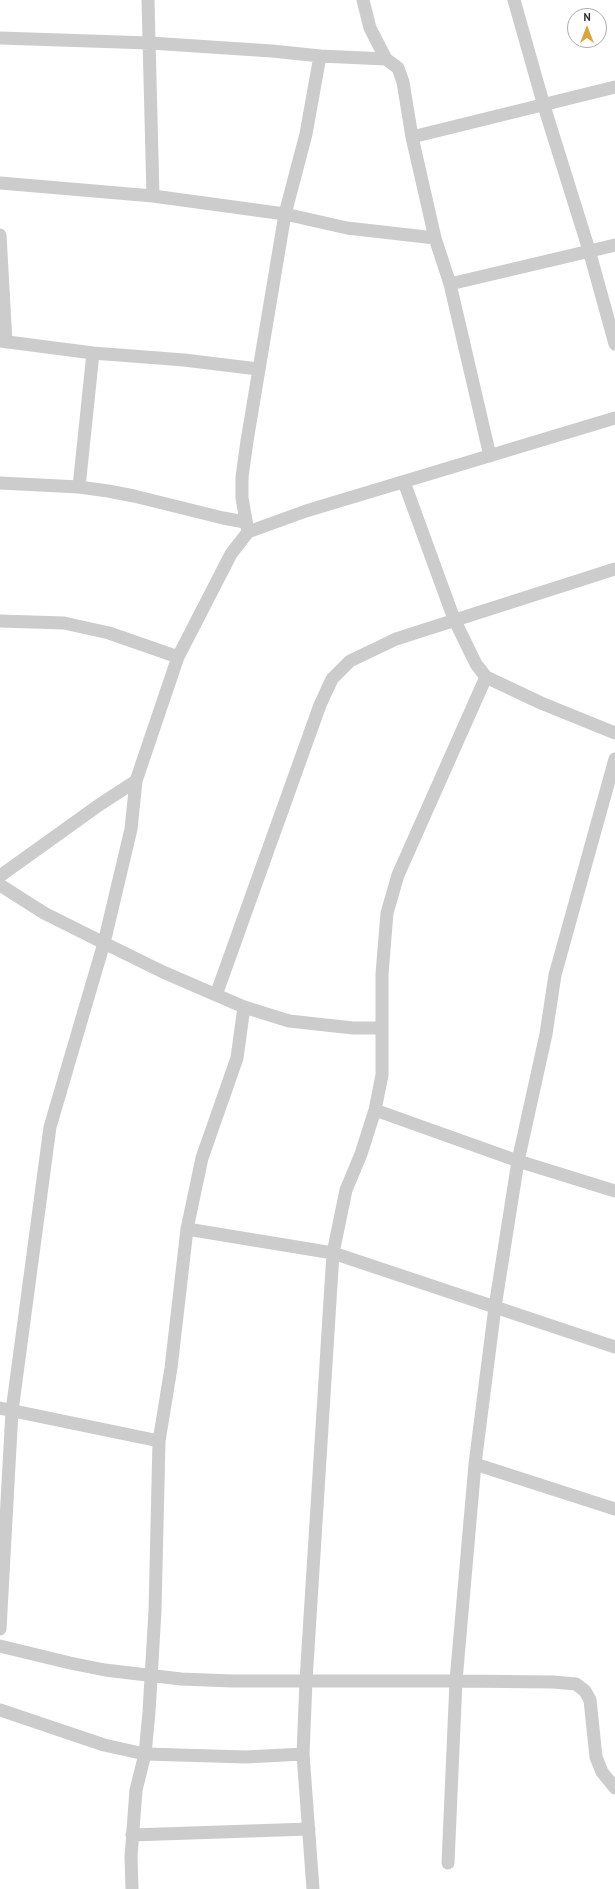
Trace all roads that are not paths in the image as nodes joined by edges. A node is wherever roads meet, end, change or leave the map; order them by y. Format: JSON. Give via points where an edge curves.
{"nodes":[{"id":1,"x":148,"y":0,"type":"edge"},
{"id":2,"x":363,"y":0,"type":"edge"},
{"id":3,"x":514,"y":0,"type":"edge"},
{"id":4,"x":0,"y":38,"type":"edge"},
{"id":5,"x":150,"y":43,"type":"junction"},
{"id":6,"x":320,"y":56,"type":"junction"},
{"id":7,"x":386,"y":59,"type":"junction"},
{"id":8,"x":615,"y":87,"type":"edge"},
{"id":9,"x":544,"y":106,"type":"junction"},
{"id":10,"x":412,"y":137,"type":"junction"},
{"id":11,"x":0,"y":183,"type":"edge"},
{"id":12,"x":153,"y":196,"type":"junction"},
{"id":13,"x":285,"y":214,"type":"junction"},
{"id":14,"x":0,"y":235,"type":"edge"},
{"id":15,"x":435,"y":238,"type":"junction"},
{"id":16,"x":615,"y":245,"type":"edge"},
{"id":17,"x":589,"y":250,"type":"junction"},
{"id":18,"x":450,"y":284,"type":"junction"},
{"id":19,"x":3,"y":342,"type":"edge"},
{"id":20,"x":615,"y":344,"type":"edge"},
{"id":21,"x":93,"y":353,"type":"junction"},
{"id":22,"x":258,"y":369,"type":"junction"},
{"id":23,"x":615,"y":418,"type":"edge"},
{"id":24,"x":490,"y":456,"type":"junction"},
{"id":25,"x":404,"y":482,"type":"junction"},
{"id":26,"x":0,"y":483,"type":"edge"},
{"id":27,"x":79,"y":487,"type":"junction"},
{"id":28,"x":247,"y":527,"type":"junction"},
{"id":29,"x":615,"y":568,"type":"edge"},
{"id":30,"x":454,"y":619,"type":"junction"},
{"id":31,"x":0,"y":621,"type":"edge"},
{"id":32,"x":178,"y":658,"type":"junction"},
{"id":33,"x":486,"y":677,"type":"junction"},
{"id":34,"x":615,"y":733,"type":"edge"},
{"id":35,"x":615,"y":759,"type":"edge"},
{"id":36,"x":136,"y":781,"type":"junction"},
{"id":37,"x":0,"y":876,"type":"edge"},
{"id":38,"x":0,"y":885,"type":"edge"},
{"id":39,"x":104,"y":943,"type":"junction"},
{"id":40,"x":216,"y":995,"type":"junction"},
{"id":41,"x":244,"y":1007,"type":"junction"},
{"id":42,"x":381,"y":1028,"type":"junction"},
{"id":43,"x":375,"y":1110,"type":"junction"},
{"id":44,"x":518,"y":1161,"type":"junction"},
{"id":45,"x":615,"y":1191,"type":"edge"},
{"id":46,"x":187,"y":1229,"type":"junction"},
{"id":47,"x":333,"y":1253,"type":"junction"},
{"id":48,"x":495,"y":1307,"type":"junction"},
{"id":49,"x":615,"y":1347,"type":"edge"},
{"id":50,"x":6,"y":1410,"type":"edge"},
{"id":51,"x":159,"y":1441,"type":"junction"},
{"id":52,"x":475,"y":1464,"type":"junction"},
{"id":53,"x":615,"y":1509,"type":"edge"},
{"id":54,"x":1,"y":1567,"type":"edge"},
{"id":55,"x":0,"y":1628,"type":"edge"},
{"id":56,"x":0,"y":1646,"type":"edge"},
{"id":57,"x":151,"y":1674,"type":"junction"},
{"id":58,"x":306,"y":1681,"type":"junction"},
{"id":59,"x":456,"y":1681,"type":"junction"},
{"id":60,"x":0,"y":1710,"type":"edge"},
{"id":61,"x":145,"y":1754,"type":"junction"},
{"id":62,"x":304,"y":1754,"type":"junction"},
{"id":63,"x":615,"y":1788,"type":"edge"},
{"id":64,"x":309,"y":1829,"type":"junction"},
{"id":65,"x":132,"y":1835,"type":"junction"},
{"id":66,"x":448,"y":1863,"type":"dead end"},
{"id":67,"x":132,"y":1889,"type":"edge"},
{"id":68,"x":313,"y":1889,"type":"edge"}],
"edges":[{"from":1,"to":5,"type":"street"},
{"from":2,"to":7,"type":"street","via":[[370,28]]},
{"from":3,"to":9,"type":"street"},
{"from":4,"to":5,"type":"street"},
{"from":5,"to":6,"type":"street"},
{"from":5,"to":12,"type":"street"},
{"from":6,"to":7,"type":"street"},
{"from":6,"to":13,"type":"street","via":[[306,134]]},
{"from":7,"to":10,"type":"street","via":[[398,68],[403,82]]},
{"from":8,"to":9,"type":"street"},
{"from":9,"to":10,"type":"street"},
{"from":9,"to":17,"type":"street"},
{"from":10,"to":15,"type":"street"},
{"from":11,"to":12,"type":"street"},
{"from":12,"to":13,"type":"street"},
{"from":13,"to":15,"type":"street","via":[[347,228]]},
{"from":13,"to":22,"type":"street"},
{"from":14,"to":19,"type":"street"},
{"from":15,"to":18,"type":"street"},
{"from":16,"to":17,"type":"street"},
{"from":17,"to":18,"type":"street"},
{"from":17,"to":20,"type":"street"},
{"from":18,"to":24,"type":"street"},
{"from":19,"to":21,"type":"street"},
{"from":21,"to":22,"type":"street"},
{"from":21,"to":27,"type":"street"},
{"from":22,"to":28,"type":"street","via":[[242,477],[242,498]]},
{"from":23,"to":24,"type":"street"},
{"from":24,"to":25,"type":"street"},
{"from":25,"to":28,"type":"street"},
{"from":25,"to":30,"type":"street"},
{"from":26,"to":27,"type":"street"},
{"from":27,"to":28,"type":"street","via":[[134,496],[224,518]]},
{"from":28,"to":32,"type":"street"},
{"from":29,"to":30,"type":"street"},
{"from":30,"to":33,"type":"street","via":[[476,664]]},
{"from":30,"to":40,"type":"street","via":[[396,639],[350,661],[332,679],[320,705]]},
{"from":31,"to":32,"type":"street","via":[[64,623],[101,631]]},
{"from":32,"to":36,"type":"street"},
{"from":33,"to":34,"type":"street"},
{"from":33,"to":42,"type":"street","via":[[398,875],[387,913]]},
{"from":35,"to":44,"type":"street","via":[[554,975],[546,1034]]},
{"from":36,"to":37,"type":"street","via":[[98,805]]},
{"from":36,"to":39,"type":"street","via":[[131,829]]},
{"from":38,"to":39,"type":"street","via":[[44,913]]},
{"from":39,"to":40,"type":"street"},
{"from":39,"to":50,"type":"street","via":[[50,1127]]},
{"from":40,"to":41,"type":"street"},
{"from":41,"to":42,"type":"street","via":[[289,1021],[353,1028]]},
{"from":41,"to":46,"type":"street","via":[[237,1058],[202,1158]]},
{"from":42,"to":43,"type":"street","via":[[382,1075]]},
{"from":43,"to":44,"type":"street"},
{"from":43,"to":47,"type":"street","via":[[346,1190]]},
{"from":44,"to":45,"type":"street"},
{"from":44,"to":48,"type":"street"},
{"from":46,"to":47,"type":"street"},
{"from":46,"to":51,"type":"street","via":[[171,1368]]},
{"from":47,"to":48,"type":"street"},
{"from":47,"to":58,"type":"street"},
{"from":48,"to":49,"type":"street"},
{"from":48,"to":52,"type":"street"},
{"from":50,"to":51,"type":"street"},
{"from":50,"to":54,"type":"street"},
{"from":51,"to":57,"type":"street"},
{"from":52,"to":53,"type":"street"},
{"from":52,"to":59,"type":"street"},
{"from":54,"to":55,"type":"street"},
{"from":56,"to":57,"type":"street","via":[[105,1670]]},
{"from":57,"to":58,"type":"street","via":[[181,1679],[232,1682]]},
{"from":57,"to":61,"type":"street"},
{"from":58,"to":59,"type":"street"},
{"from":58,"to":62,"type":"street"},
{"from":59,"to":63,"type":"street","via":[[576,1684],[585,1691],[590,1700],[596,1757],[602,1772]]},
{"from":59,"to":66,"type":"street"},
{"from":60,"to":61,"type":"street","via":[[104,1745]]},
{"from":61,"to":62,"type":"street","via":[[246,1757]]},
{"from":61,"to":65,"type":"street","via":[[136,1790]]},
{"from":62,"to":64,"type":"street"},
{"from":64,"to":65,"type":"street"},
{"from":64,"to":68,"type":"street"},
{"from":65,"to":67,"type":"street"}]}
